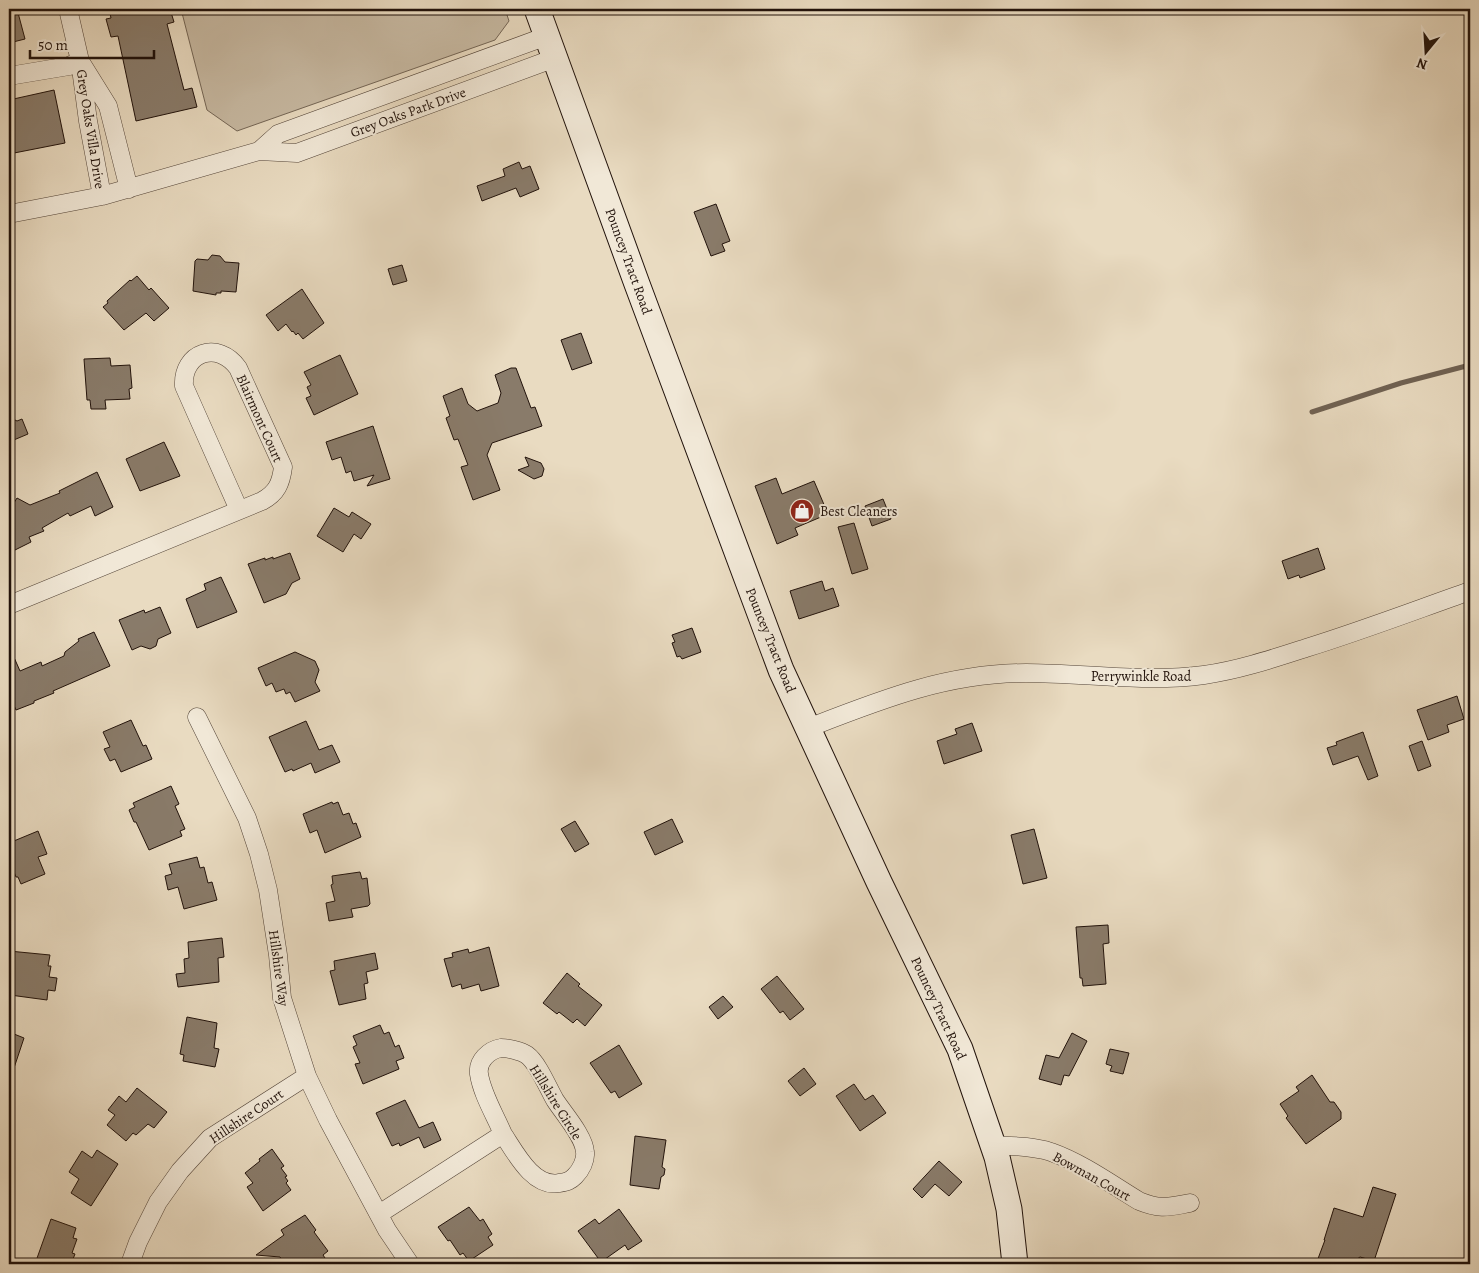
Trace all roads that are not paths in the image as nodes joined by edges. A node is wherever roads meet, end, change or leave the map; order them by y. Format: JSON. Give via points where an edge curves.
{"nodes":[{"id":1,"x":68,"y":9,"type":"edge"},
{"id":2,"x":537,"y":9,"type":"edge"},
{"id":3,"x":551,"y":47,"type":"junction"},
{"id":4,"x":80,"y":61,"type":"junction"},
{"id":5,"x":9,"y":76,"type":"edge"},
{"id":6,"x":259,"y":151,"type":"junction"},
{"id":7,"x":129,"y":188,"type":"junction"},
{"id":8,"x":102,"y":196,"type":"junction"},
{"id":9,"x":9,"y":214,"type":"edge"},
{"id":10,"x":239,"y":510,"type":"junction"},
{"id":11,"x":1470,"y":591,"type":"edge"},
{"id":12,"x":9,"y":605,"type":"edge"},
{"id":13,"x":197,"y":717,"type":"dead end"},
{"id":14,"x":808,"y":728,"type":"junction"},
{"id":15,"x":307,"y":1076,"type":"junction"},
{"id":16,"x":503,"y":1134,"type":"junction"},
{"id":17,"x":993,"y":1145,"type":"junction"},
{"id":18,"x":1190,"y":1203,"type":"dead end"},
{"id":19,"x":379,"y":1214,"type":"junction"},
{"id":20,"x":130,"y":1264,"type":"edge"},
{"id":21,"x":410,"y":1264,"type":"edge"},
{"id":22,"x":1015,"y":1264,"type":"edge"}],
"edges":[{"from":1,"to":4,"type":"street","name":"Grey Oaks Villa Drive"},
{"from":2,"to":3,"type":"main road","name":"Pouncey Tract Road"},
{"from":3,"to":6,"type":"street","name":"Grey Oaks Park Drive","via":[[278,134]]},
{"from":3,"to":6,"type":"street","name":"Grey Oaks Park Drive","via":[[297,154]]},
{"from":3,"to":14,"type":"main road","name":"Pouncey Tract Road","via":[[752,596]]},
{"from":4,"to":5,"type":"street","via":[[69,66]]},
{"from":4,"to":7,"type":"street","name":"Grey Oaks Villa Drive","via":[[108,106]]},
{"from":4,"to":8,"type":"street","name":"Grey Oaks Villa Drive"},
{"from":6,"to":7,"type":"street","name":"Grey Oaks Park Drive"},
{"from":7,"to":8,"type":"street","name":"Grey Oaks Park Drive"},
{"from":8,"to":9,"type":"street","name":"Grey Oaks Park Drive"},
{"from":10,"to":10,"type":"street","name":"Blairmont Court","via":[[270,497],[280,484],[283,467],[238,368],[227,356],[211,352],[195,357],[190,363],[183,378],[184,386]]},
{"from":10,"to":12,"type":"street","name":"Blairmont Court"},
{"from":11,"to":14,"type":"street","name":"Perrywinkle Road","via":[[1258,664],[1220,673],[1163,678],[1026,673],[984,676],[901,693]]},
{"from":13,"to":15,"type":"street","name":"Hillshire Way","via":[[247,818],[259,854],[268,890],[282,998]]},
{"from":14,"to":17,"type":"main road","name":"Pouncey Tract Road","via":[[960,1049]]},
{"from":15,"to":19,"type":"street","name":"Hillshire Way"},
{"from":15,"to":20,"type":"street","name":"Hillshire Court","via":[[210,1138],[158,1202]]},
{"from":16,"to":16,"type":"street","name":"Hillshire Circle","via":[[479,1073],[482,1060],[492,1050],[503,1048],[528,1056],[542,1076],[577,1132],[586,1153],[581,1170],[570,1182],[554,1184],[538,1180]]},
{"from":16,"to":19,"type":"street"},
{"from":17,"to":18,"type":"street","name":"Bowman Court","via":[[1051,1152],[1139,1201],[1159,1208]]},
{"from":17,"to":22,"type":"main road","name":"Pouncey Tract Road","via":[[1009,1208]]},
{"from":19,"to":21,"type":"street","name":"Hillshire Way"}]}
